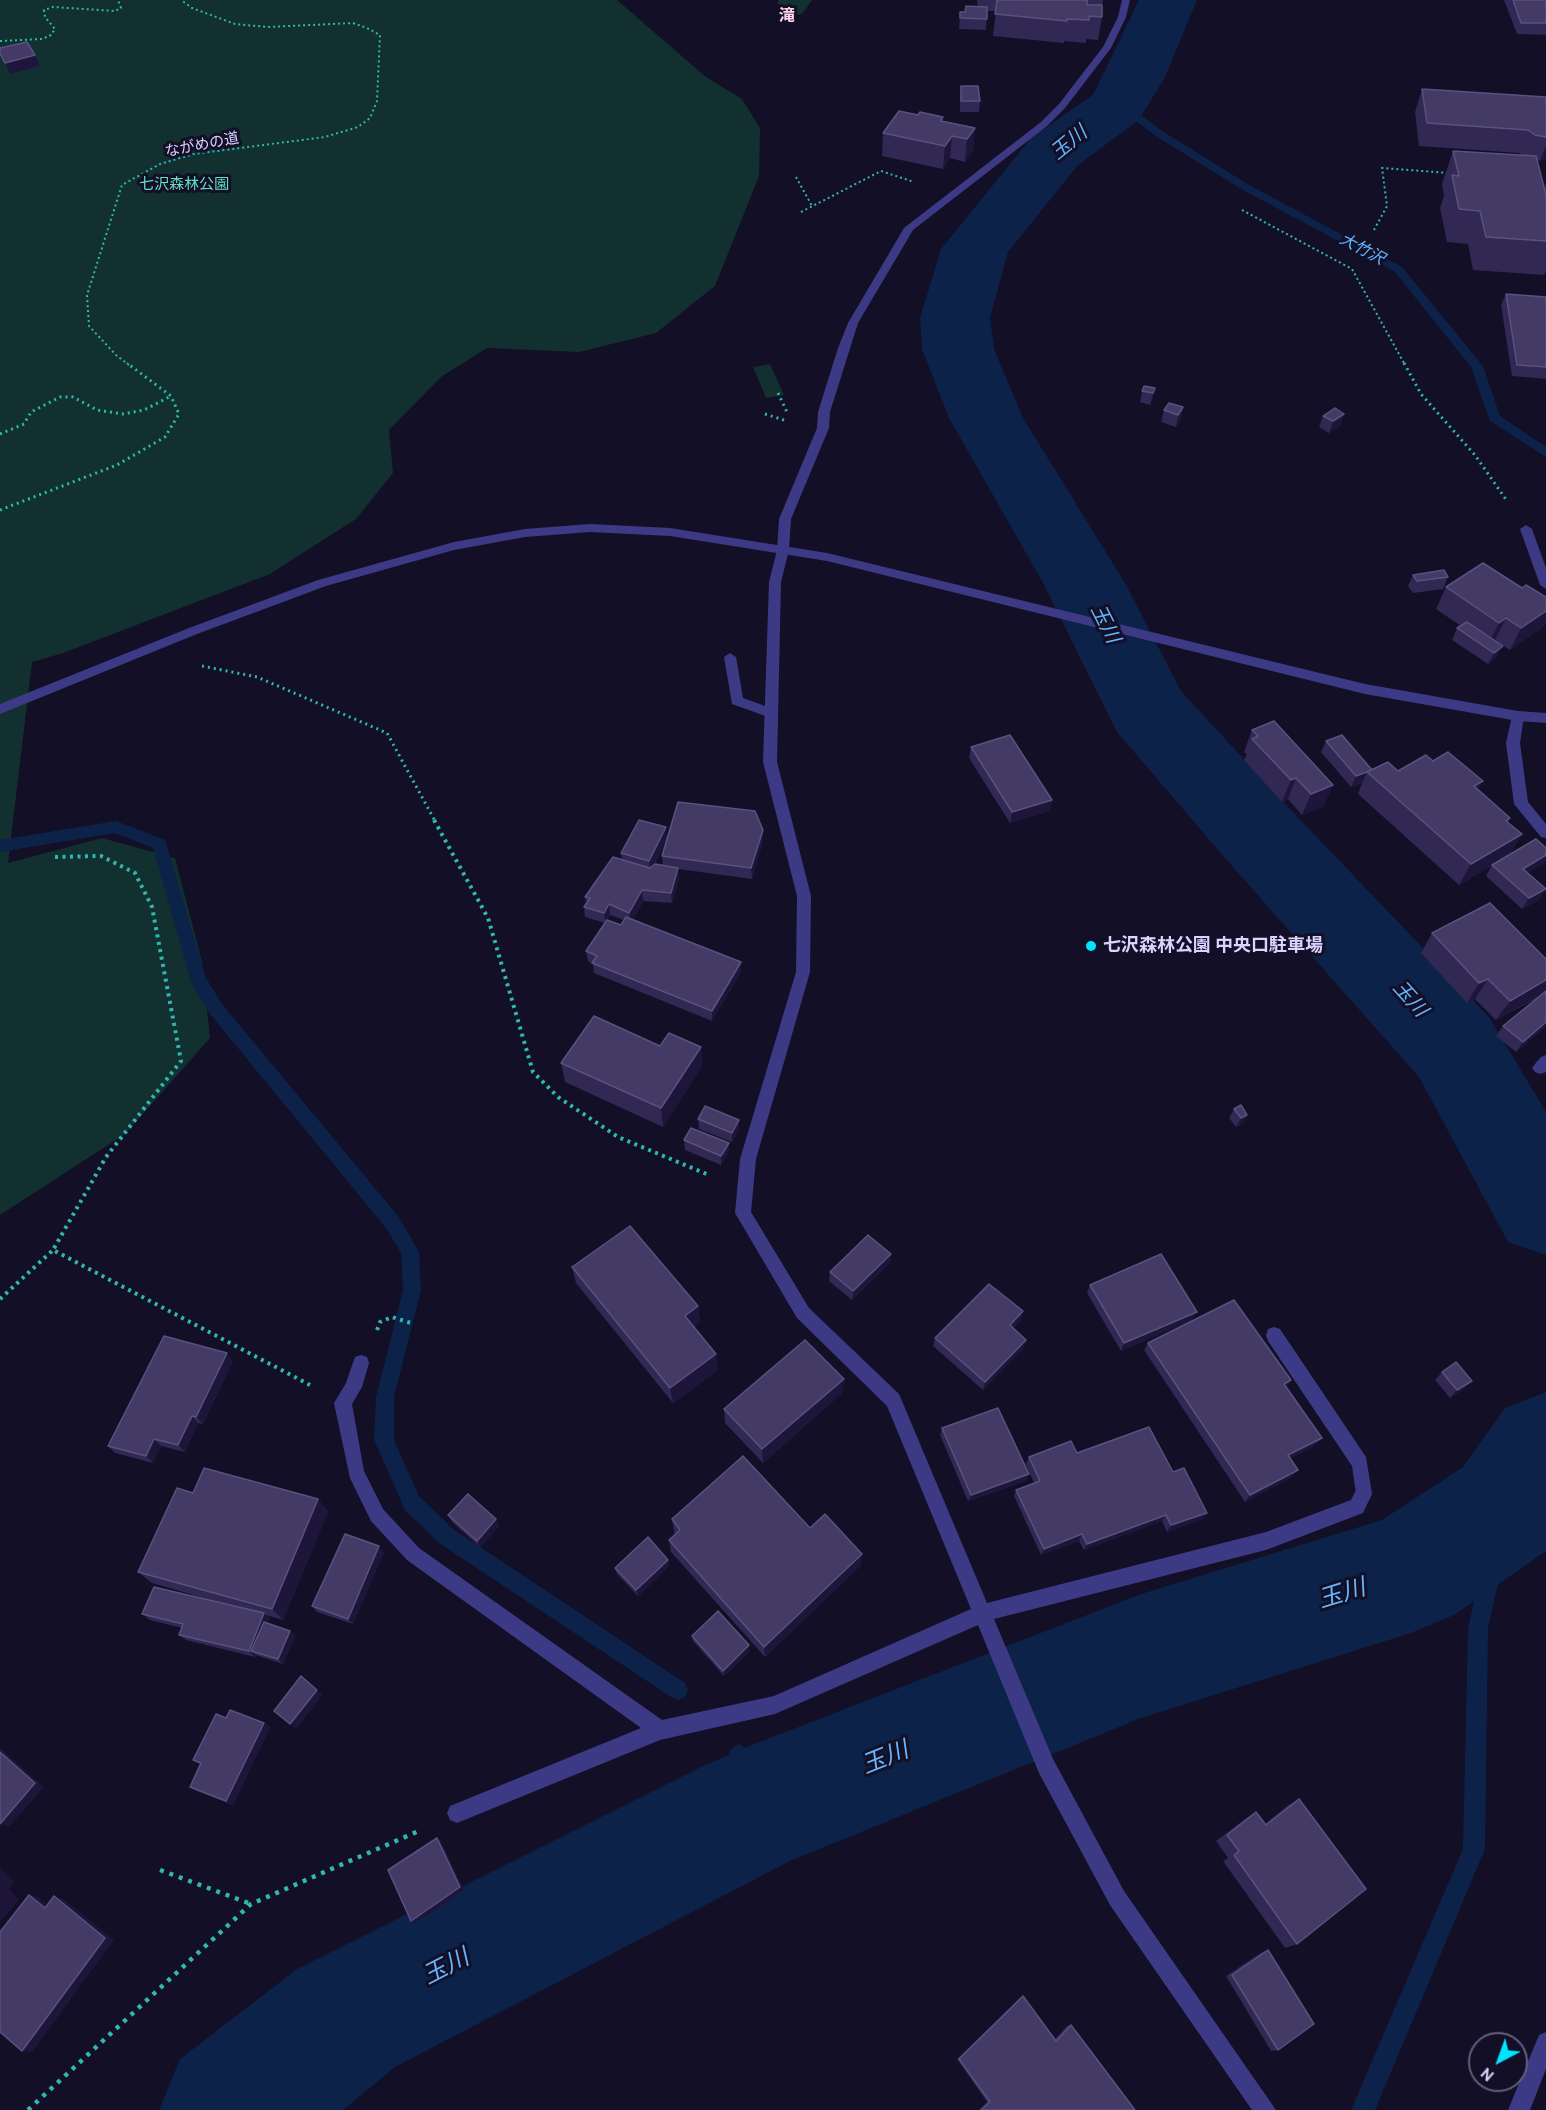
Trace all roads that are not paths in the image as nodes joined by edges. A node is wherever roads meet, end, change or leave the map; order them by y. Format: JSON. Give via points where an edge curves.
{"nodes":[{"id":1,"x":1126,"y":0,"type":"edge"},
{"id":2,"x":1526,"y":529,"type":"road end"},
{"id":3,"x":783,"y":549,"type":"junction"},
{"id":4,"x":1546,"y":585,"type":"edge"},
{"id":5,"x":730,"y":657,"type":"dead end"},
{"id":6,"x":0,"y":709,"type":"edge"},
{"id":7,"x":771,"y":713,"type":"junction"},
{"id":8,"x":1518,"y":716,"type":"junction"},
{"id":9,"x":1546,"y":718,"type":"edge"},
{"id":10,"x":1546,"y":833,"type":"edge"},
{"id":11,"x":1274,"y":1335,"type":"dead end"},
{"id":12,"x":361,"y":1363,"type":"dead end"},
{"id":13,"x":983,"y":1613,"type":"junction"},
{"id":14,"x":660,"y":1730,"type":"junction"},
{"id":15,"x":457,"y":1814,"type":"road end"},
{"id":16,"x":1546,"y":2042,"type":"edge"},
{"id":17,"x":1265,"y":2110,"type":"edge"},
{"id":18,"x":1519,"y":2110,"type":"edge"}],
"edges":[{"from":1,"to":3,"type":"street","via":[[1107,48],[1062,106],[909,228],[853,323],[843,348],[823,428],[785,519]]},
{"from":2,"to":4,"type":"street"},
{"from":3,"to":6,"type":"street","via":[[670,532],[590,528],[525,533],[454,546],[322,583]]},
{"from":3,"to":7,"type":"street","via":[[775,582]]},
{"from":3,"to":8,"type":"street","via":[[1365,689]]},
{"from":5,"to":7,"type":"street","via":[[737,701]]},
{"from":7,"to":13,"type":"street","via":[[770,762],[804,896],[802,972],[748,1159],[743,1213],[803,1313],[893,1400]]},
{"from":8,"to":9,"type":"street"},
{"from":8,"to":10,"type":"street","via":[[1513,743],[1521,804]]},
{"from":11,"to":13,"type":"street","via":[[1360,1464],[1363,1494],[1357,1507],[1266,1541]]},
{"from":12,"to":14,"type":"street","via":[[343,1403],[356,1472],[377,1515],[413,1554]]},
{"from":13,"to":14,"type":"street","via":[[775,1705]]},
{"from":13,"to":17,"type":"street","via":[[1046,1766],[1117,1898]]},
{"from":14,"to":15,"type":"street"},
{"from":16,"to":18,"type":"street"}]}
